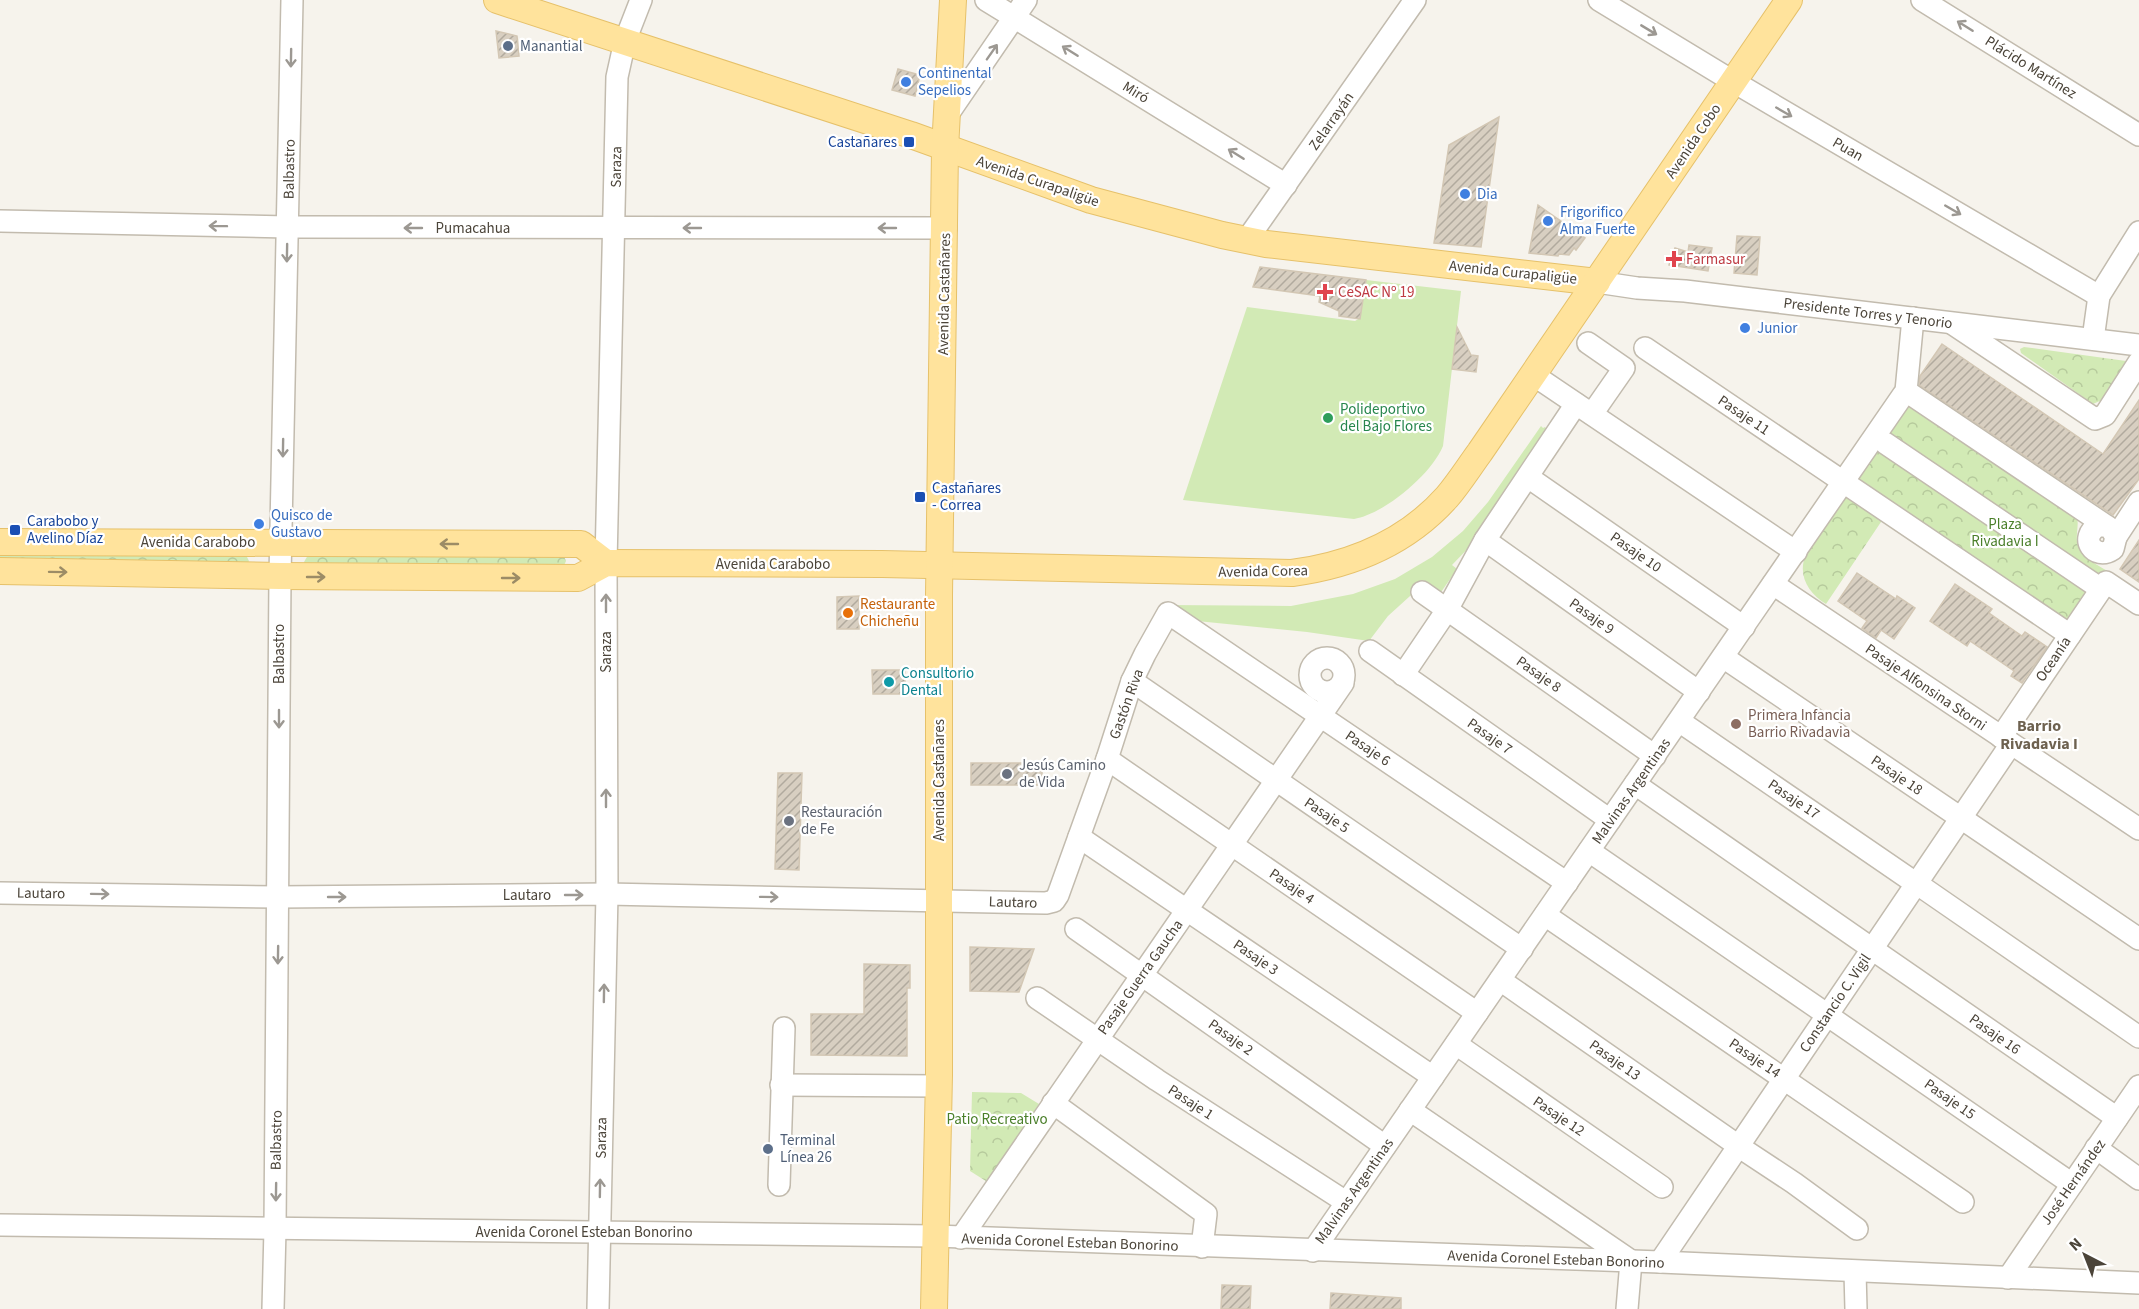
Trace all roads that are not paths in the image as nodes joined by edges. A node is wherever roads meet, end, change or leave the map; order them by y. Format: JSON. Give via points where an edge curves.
{"nodes":[{"id":1,"x":292,"y":0,"type":"edge"},
{"id":2,"x":497,"y":0,"type":"edge"},
{"id":3,"x":642,"y":0,"type":"edge"},
{"id":4,"x":953,"y":0,"type":"edge"},
{"id":5,"x":986,"y":0,"type":"edge"},
{"id":6,"x":1414,"y":0,"type":"edge"},
{"id":7,"x":1599,"y":0,"type":"edge"},
{"id":8,"x":1789,"y":0,"type":"edge"},
{"id":9,"x":1922,"y":0,"type":"edge"},
{"id":10,"x":1021,"y":9,"type":"edge"},
{"id":11,"x":625,"y":41,"type":"junction"},
{"id":12,"x":1734,"y":82,"type":"junction"},
{"id":13,"x":946,"y":117,"type":"junction"},
{"id":14,"x":2139,"y":135,"type":"edge"},
{"id":15,"x":945,"y":149,"type":"junction"},
{"id":16,"x":1286,"y":185,"type":"junction"},
{"id":17,"x":0,"y":221,"type":"edge"},
{"id":18,"x":288,"y":227,"type":"junction"},
{"id":19,"x":615,"y":228,"type":"junction"},
{"id":20,"x":946,"y":228,"type":"junction"},
{"id":21,"x":2139,"y":232,"type":"edge"},
{"id":22,"x":1246,"y":241,"type":"junction"},
{"id":23,"x":1597,"y":282,"type":"junction"},
{"id":24,"x":2099,"y":296,"type":"junction"},
{"id":25,"x":1913,"y":318,"type":"junction"},
{"id":26,"x":1950,"y":323,"type":"junction"},
{"id":27,"x":2093,"y":339,"type":"junction"},
{"id":28,"x":1588,"y":343,"type":"dead end"},
{"id":29,"x":2139,"y":345,"type":"edge"},
{"id":30,"x":1645,"y":348,"type":"dead end"},
{"id":31,"x":2139,"y":362,"type":"edge"},
{"id":32,"x":1532,"y":374,"type":"junction"},
{"id":33,"x":1906,"y":391,"type":"junction"},
{"id":34,"x":1584,"y":409,"type":"junction"},
{"id":35,"x":1885,"y":442,"type":"dead end"},
{"id":36,"x":1528,"y":477,"type":"junction"},
{"id":37,"x":1844,"y":482,"type":"junction"},
{"id":38,"x":2139,"y":502,"type":"edge"},
{"id":39,"x":2083,"y":510,"type":"junction"},
{"id":40,"x":2112,"y":531,"type":"junction"},
{"id":41,"x":1485,"y":540,"type":"junction"},
{"id":42,"x":0,"y":542,"type":"edge"},
{"id":43,"x":280,"y":542,"type":"junction"},
{"id":44,"x":1796,"y":552,"type":"junction"},
{"id":45,"x":606,"y":563,"type":"junction"},
{"id":46,"x":939,"y":565,"type":"junction"},
{"id":47,"x":0,"y":571,"type":"edge"},
{"id":48,"x":280,"y":576,"type":"junction"},
{"id":49,"x":1773,"y":584,"type":"junction"},
{"id":50,"x":2103,"y":585,"type":"junction"},
{"id":51,"x":1422,"y":592,"type":"dead end"},
{"id":52,"x":2139,"y":604,"type":"edge"},
{"id":53,"x":1447,"y":610,"type":"junction"},
{"id":54,"x":1168,"y":613,"type":"joint"},
{"id":55,"x":1744,"y":627,"type":"junction"},
{"id":56,"x":2070,"y":635,"type":"junction"},
{"id":57,"x":1370,"y":651,"type":"dead end"},
{"id":58,"x":1723,"y":657,"type":"junction"},
{"id":59,"x":1403,"y":675,"type":"junction"},
{"id":60,"x":1132,"y":681,"type":"junction"},
{"id":61,"x":1311,"y":681,"type":"junction"},
{"id":62,"x":1343,"y":683,"type":"junction"},
{"id":63,"x":1699,"y":692,"type":"junction"},
{"id":64,"x":1320,"y":716,"type":"junction"},
{"id":65,"x":1679,"y":721,"type":"junction"},
{"id":66,"x":2006,"y":740,"type":"junction"},
{"id":67,"x":1655,"y":756,"type":"junction"},
{"id":68,"x":1107,"y":759,"type":"junction"},
{"id":69,"x":1276,"y":780,"type":"junction"},
{"id":70,"x":1635,"y":784,"type":"junction"},
{"id":71,"x":1957,"y":815,"type":"junction"},
{"id":72,"x":1610,"y":820,"type":"junction"},
{"id":73,"x":2139,"y":829,"type":"edge"},
{"id":74,"x":1079,"y":837,"type":"junction"},
{"id":75,"x":1232,"y":844,"type":"junction"},
{"id":76,"x":1589,"y":851,"type":"junction"},
{"id":77,"x":1912,"y":881,"type":"junction"},
{"id":78,"x":1567,"y":883,"type":"junction"},
{"id":79,"x":0,"y":892,"type":"edge"},
{"id":80,"x":607,"y":894,"type":"junction"},
{"id":81,"x":278,"y":897,"type":"junction"},
{"id":82,"x":940,"y":900,"type":"junction"},
{"id":83,"x":1054,"y":901,"type":"joint"},
{"id":84,"x":1186,"y":910,"type":"junction"},
{"id":85,"x":1545,"y":915,"type":"junction"},
{"id":86,"x":1076,"y":929,"type":"dead end"},
{"id":87,"x":2139,"y":939,"type":"edge"},
{"id":88,"x":1868,"y":946,"type":"junction"},
{"id":89,"x":1522,"y":949,"type":"junction"},
{"id":90,"x":1142,"y":975,"type":"junction"},
{"id":91,"x":1500,"y":980,"type":"junction"},
{"id":92,"x":1037,"y":998,"type":"dead end"},
{"id":93,"x":1823,"y":1012,"type":"junction"},
{"id":94,"x":1478,"y":1013,"type":"junction"},
{"id":95,"x":784,"y":1028,"type":"dead end"},
{"id":96,"x":2139,"y":1037,"type":"edge"},
{"id":97,"x":1097,"y":1039,"type":"junction"},
{"id":98,"x":1456,"y":1044,"type":"junction"},
{"id":99,"x":1433,"y":1077,"type":"junction"},
{"id":100,"x":1784,"y":1078,"type":"junction"},
{"id":101,"x":782,"y":1085,"type":"junction"},
{"id":102,"x":938,"y":1086,"type":"junction"},
{"id":103,"x":2139,"y":1086,"type":"edge"},
{"id":104,"x":1053,"y":1103,"type":"junction"},
{"id":105,"x":1410,"y":1110,"type":"junction"},
{"id":106,"x":2117,"y":1118,"type":"junction"},
{"id":107,"x":1734,"y":1143,"type":"junction"},
{"id":108,"x":1385,"y":1146,"type":"junction"},
{"id":109,"x":2096,"y":1148,"type":"junction"},
{"id":110,"x":2139,"y":1179,"type":"edge"},
{"id":111,"x":2072,"y":1184,"type":"junction"},
{"id":112,"x":779,"y":1185,"type":"dead end"},
{"id":113,"x":1662,"y":1187,"type":"dead end"},
{"id":114,"x":1346,"y":1202,"type":"junction"},
{"id":115,"x":1963,"y":1202,"type":"dead end"},
{"id":116,"x":0,"y":1225,"type":"edge"},
{"id":117,"x":275,"y":1229,"type":"junction"},
{"id":118,"x":1857,"y":1229,"type":"dead end"},
{"id":119,"x":599,"y":1231,"type":"junction"},
{"id":120,"x":935,"y":1236,"type":"junction"},
{"id":121,"x":961,"y":1238,"type":"junction"},
{"id":122,"x":1202,"y":1246,"type":"junction"},
{"id":123,"x":1313,"y":1251,"type":"junction"},
{"id":124,"x":1631,"y":1261,"type":"junction"},
{"id":125,"x":1660,"y":1262,"type":"junction"},
{"id":126,"x":1855,"y":1272,"type":"junction"},
{"id":127,"x":2008,"y":1278,"type":"junction"},
{"id":128,"x":2139,"y":1284,"type":"edge"},
{"id":129,"x":273,"y":1309,"type":"edge"},
{"id":130,"x":598,"y":1309,"type":"edge"},
{"id":131,"x":934,"y":1309,"type":"edge"},
{"id":132,"x":1627,"y":1309,"type":"edge"},
{"id":133,"x":1856,"y":1309,"type":"edge"}],
"edges":[{"from":1,"to":18,"type":"street","name":"Balbastro","one_way":true},
{"from":2,"to":11,"type":"main road","name":"Avenida Curapaligüe"},
{"from":3,"to":11,"type":"street","name":"Saraza"},
{"from":4,"to":13,"type":"main road","name":"Avenida Castañares"},
{"from":5,"to":10,"type":"street","name":"Miró"},
{"from":6,"to":16,"type":"street","name":"Zelarrayán"},
{"from":7,"to":12,"type":"street","name":"Puan","one_way":true},
{"from":8,"to":12,"type":"main road","name":"Avenida Cobo"},
{"from":14,"to":9,"type":"street","name":"Plácido Martínez","one_way":true},
{"from":13,"to":10,"type":"street","one_way":true},
{"from":16,"to":10,"type":"street","name":"Miró","one_way":true},
{"from":11,"to":15,"type":"main road","name":"Avenida Curapaligüe"},
{"from":11,"to":19,"type":"street","name":"Saraza","via":[[617,77]]},
{"from":12,"to":23,"type":"main road","name":"Avenida Cobo"},
{"from":12,"to":24,"type":"street","name":"Puan","one_way":true},
{"from":13,"to":15,"type":"main road","name":"Avenida Castañares"},
{"from":15,"to":20,"type":"main road","name":"Avenida Castañares"},
{"from":15,"to":22,"type":"main road","name":"Avenida Curapaligüe","via":[[1091,200]]},
{"from":16,"to":22,"type":"street","name":"Zelarrayán"},
{"from":18,"to":17,"type":"street","name":"Pumacahua","one_way":true},
{"from":19,"to":18,"type":"street","name":"Pumacahua","one_way":true},
{"from":18,"to":43,"type":"street","name":"Balbastro","one_way":true},
{"from":20,"to":19,"type":"street","name":"Pumacahua","one_way":true},
{"from":19,"to":45,"type":"street","name":"Saraza"},
{"from":20,"to":46,"type":"main road","name":"Avenida Castañares"},
{"from":21,"to":24,"type":"street"},
{"from":22,"to":23,"type":"main road","name":"Avenida Curapaligüe"},
{"from":23,"to":25,"type":"street","name":"Presidente Torres y Tenorio"},
{"from":23,"to":32,"type":"main road","name":"Avenida Corea"},
{"from":24,"to":27,"type":"street"},
{"from":25,"to":26,"type":"street","name":"Presidente Torres y Tenorio"},
{"from":25,"to":33,"type":"street","name":"Malvinas Argentinas"},
{"from":26,"to":27,"type":"street","name":"Presidente Torres y Tenorio"},
{"from":26,"to":31,"type":"street","via":[[2095,419],[2105,415]]},
{"from":27,"to":29,"type":"street","name":"Presidente Torres y Tenorio"},
{"from":28,"to":34,"type":"street","via":[[1624,368]]},
{"from":30,"to":37,"type":"street","name":"Pasaje 11"},
{"from":32,"to":34,"type":"street"},
{"from":32,"to":46,"type":"main road","name":"Avenida Corea","via":[[1447,496],[1396,540],[1352,560],[1292,573]]},
{"from":33,"to":37,"type":"street","name":"Malvinas Argentinas"},
{"from":33,"to":39,"type":"street"},
{"from":34,"to":36,"type":"street"},
{"from":34,"to":44,"type":"street"},
{"from":35,"to":50,"type":"street"},
{"from":36,"to":41,"type":"street"},
{"from":36,"to":55,"type":"street","name":"Pasaje 10"},
{"from":37,"to":44,"type":"street","name":"Malvinas Argentinas"},
{"from":37,"to":56,"type":"street","name":"Pasaje 11"},
{"from":38,"to":40,"type":"street"},
{"from":39,"to":40,"type":"street"},
{"from":39,"to":40,"type":"street","via":[[2088,536],[2098,526]]},
{"from":41,"to":53,"type":"street"},
{"from":41,"to":63,"type":"street","name":"Pasaje 9"},
{"from":42,"to":43,"type":"main road","name":"Avenida Carabobo"},
{"from":45,"to":43,"type":"main road","name":"Avenida Carabobo","one_way":true,"via":[[581,544]]},
{"from":43,"to":48,"type":"street","name":"Balbastro"},
{"from":44,"to":49,"type":"street","name":"Malvinas Argentinas"},
{"from":45,"to":46,"type":"main road","name":"Avenida Carabobo"},
{"from":48,"to":45,"type":"main road","name":"Avenida Carabobo","one_way":true,"via":[[578,578]]},
{"from":80,"to":45,"type":"street","name":"Saraza","one_way":true},
{"from":46,"to":82,"type":"main road","name":"Avenida Castañares"},
{"from":47,"to":48,"type":"main road","name":"Avenida Carabobo","one_way":true},
{"from":48,"to":81,"type":"street","name":"Balbastro","one_way":true},
{"from":49,"to":55,"type":"street","name":"Malvinas Argentinas"},
{"from":49,"to":66,"type":"street","name":"Pasaje Alfonsina Storni"},
{"from":50,"to":52,"type":"street"},
{"from":50,"to":56,"type":"street","name":"Oceanía"},
{"from":51,"to":53,"type":"street","name":"Pasaje 8"},
{"from":53,"to":59,"type":"street"},
{"from":53,"to":67,"type":"street","name":"Pasaje 8"},
{"from":54,"to":60,"type":"street","name":"Gastón Riva"},
{"from":54,"to":64,"type":"street","name":"Pasaje 6"},
{"from":55,"to":58,"type":"street","name":"Malvinas Argentinas"},
{"from":56,"to":66,"type":"street","name":"Oceanía"},
{"from":57,"to":59,"type":"street","name":"Pasaje 7"},
{"from":58,"to":63,"type":"street","name":"Malvinas Argentinas"},
{"from":58,"to":71,"type":"street","name":"Pasaje 18"},
{"from":59,"to":72,"type":"street","name":"Pasaje 7"},
{"from":60,"to":68,"type":"street","name":"Gastón Riva"},
{"from":60,"to":69,"type":"street","name":"Pasaje 5"},
{"from":61,"to":62,"type":"street","via":[[1318,690],[1329,693]]},
{"from":61,"to":62,"type":"street","via":[[1313,665],[1328,658],[1342,666]]},
{"from":61,"to":64,"type":"street"},
{"from":62,"to":64,"type":"street","name":"Pasaje Guerra Gaucha"},
{"from":63,"to":65,"type":"street","name":"Malvinas Argentinas"},
{"from":64,"to":69,"type":"street","name":"Pasaje Guerra Gaucha"},
{"from":64,"to":78,"type":"street","name":"Pasaje 6"},
{"from":65,"to":67,"type":"street","name":"Malvinas Argentinas"},
{"from":65,"to":77,"type":"street","name":"Pasaje 17"},
{"from":66,"to":71,"type":"street","name":"Constancio C. Vigil"},
{"from":66,"to":73,"type":"street","name":"Pasaje Alfonsina Storni"},
{"from":67,"to":70,"type":"street","name":"Malvinas Argentinas"},
{"from":68,"to":74,"type":"street","name":"Gastón Riva"},
{"from":68,"to":75,"type":"street","name":"Pasaje 4"},
{"from":69,"to":75,"type":"street","name":"Pasaje Guerra Gaucha"},
{"from":69,"to":89,"type":"street","name":"Pasaje 5"},
{"from":70,"to":72,"type":"street","name":"Malvinas Argentinas"},
{"from":70,"to":88,"type":"street","name":"Pasaje 16"},
{"from":71,"to":77,"type":"street","name":"Constancio C. Vigil"},
{"from":71,"to":87,"type":"street","name":"Pasaje 18"},
{"from":72,"to":76,"type":"street","name":"Malvinas Argentinas"},
{"from":74,"to":83,"type":"street","name":"Gastón Riva"},
{"from":74,"to":84,"type":"street","name":"Pasaje 3"},
{"from":75,"to":84,"type":"street","name":"Pasaje Guerra Gaucha"},
{"from":75,"to":94,"type":"street","name":"Pasaje 4"},
{"from":76,"to":78,"type":"street","name":"Malvinas Argentinas"},
{"from":76,"to":93,"type":"street","name":"Pasaje 15"},
{"from":77,"to":88,"type":"street","name":"Constancio C. Vigil"},
{"from":77,"to":96,"type":"street","name":"Pasaje 17"},
{"from":78,"to":85,"type":"street","name":"Malvinas Argentinas"},
{"from":79,"to":81,"type":"street","name":"Lautaro","one_way":true},
{"from":81,"to":80,"type":"street","name":"Lautaro","one_way":true},
{"from":80,"to":82,"type":"street","name":"Lautaro","one_way":true},
{"from":119,"to":80,"type":"street","name":"Saraza","one_way":true},
{"from":81,"to":117,"type":"street","name":"Balbastro","one_way":true},
{"from":82,"to":83,"type":"street","name":"Lautaro"},
{"from":82,"to":102,"type":"main road","name":"Avenida Castañares"},
{"from":84,"to":90,"type":"street","name":"Pasaje Guerra Gaucha"},
{"from":84,"to":99,"type":"street","name":"Pasaje 3"},
{"from":85,"to":89,"type":"street","name":"Malvinas Argentinas"},
{"from":85,"to":100,"type":"street","name":"Pasaje 14"},
{"from":86,"to":90,"type":"street","name":"Pasaje 2"},
{"from":88,"to":93,"type":"street","name":"Constancio C. Vigil"},
{"from":88,"to":106,"type":"street","name":"Pasaje 16"},
{"from":89,"to":91,"type":"street","name":"Malvinas Argentinas"},
{"from":90,"to":97,"type":"street","name":"Pasaje Guerra Gaucha"},
{"from":90,"to":108,"type":"street","name":"Pasaje 2"},
{"from":91,"to":94,"type":"street","name":"Malvinas Argentinas"},
{"from":91,"to":107,"type":"street","name":"Pasaje 13"},
{"from":92,"to":97,"type":"street","name":"Pasaje 1"},
{"from":93,"to":100,"type":"street","name":"Constancio C. Vigil"},
{"from":93,"to":111,"type":"street","name":"Pasaje 15"},
{"from":94,"to":98,"type":"street","name":"Malvinas Argentinas"},
{"from":95,"to":101,"type":"street"},
{"from":97,"to":104,"type":"street","name":"Pasaje Guerra Gaucha"},
{"from":97,"to":114,"type":"street","name":"Pasaje 1"},
{"from":98,"to":99,"type":"street","name":"Malvinas Argentinas"},
{"from":98,"to":113,"type":"street","name":"Pasaje 12"},
{"from":99,"to":105,"type":"street","name":"Malvinas Argentinas"},
{"from":100,"to":107,"type":"street","name":"Constancio C. Vigil"},
{"from":100,"to":115,"type":"street","name":"Pasaje 14"},
{"from":101,"to":102,"type":"street"},
{"from":101,"to":112,"type":"street"},
{"from":102,"to":120,"type":"main road","name":"Avenida Castañares"},
{"from":103,"to":106,"type":"street","name":"José Hernández"},
{"from":104,"to":121,"type":"street","name":"Pasaje Guerra Gaucha"},
{"from":104,"to":122,"type":"street","via":[[1206,1214]]},
{"from":105,"to":108,"type":"street","name":"Malvinas Argentinas"},
{"from":105,"to":124,"type":"street"},
{"from":106,"to":109,"type":"street","name":"José Hernández"},
{"from":107,"to":118,"type":"street","name":"Pasaje 13"},
{"from":107,"to":125,"type":"street","name":"Constancio C. Vigil"},
{"from":108,"to":114,"type":"street","name":"Malvinas Argentinas"},
{"from":109,"to":110,"type":"street"},
{"from":109,"to":111,"type":"street","name":"José Hernández"},
{"from":111,"to":127,"type":"street","name":"José Hernández"},
{"from":114,"to":123,"type":"street","name":"Malvinas Argentinas"},
{"from":116,"to":117,"type":"street","name":"Avenida Coronel Esteban Bonorino"},
{"from":117,"to":119,"type":"street","name":"Avenida Coronel Esteban Bonorino"},
{"from":117,"to":129,"type":"street","name":"Balbastro"},
{"from":119,"to":120,"type":"street","name":"Avenida Coronel Esteban Bonorino"},
{"from":119,"to":130,"type":"street","name":"Saraza"},
{"from":120,"to":121,"type":"street","name":"Avenida Coronel Esteban Bonorino"},
{"from":120,"to":131,"type":"main road","name":"Avenida Castañares"},
{"from":121,"to":122,"type":"street","name":"Avenida Coronel Esteban Bonorino"},
{"from":122,"to":123,"type":"street","name":"Avenida Coronel Esteban Bonorino"},
{"from":123,"to":124,"type":"street","name":"Avenida Coronel Esteban Bonorino"},
{"from":124,"to":125,"type":"street","name":"Avenida Coronel Esteban Bonorino"},
{"from":124,"to":132,"type":"street"},
{"from":125,"to":126,"type":"street","name":"Avenida Coronel Esteban Bonorino"},
{"from":126,"to":127,"type":"street","name":"Avenida Coronel Esteban Bonorino"},
{"from":126,"to":133,"type":"street"},
{"from":127,"to":128,"type":"street","name":"Avenida Coronel Esteban Bonorino"}]}
